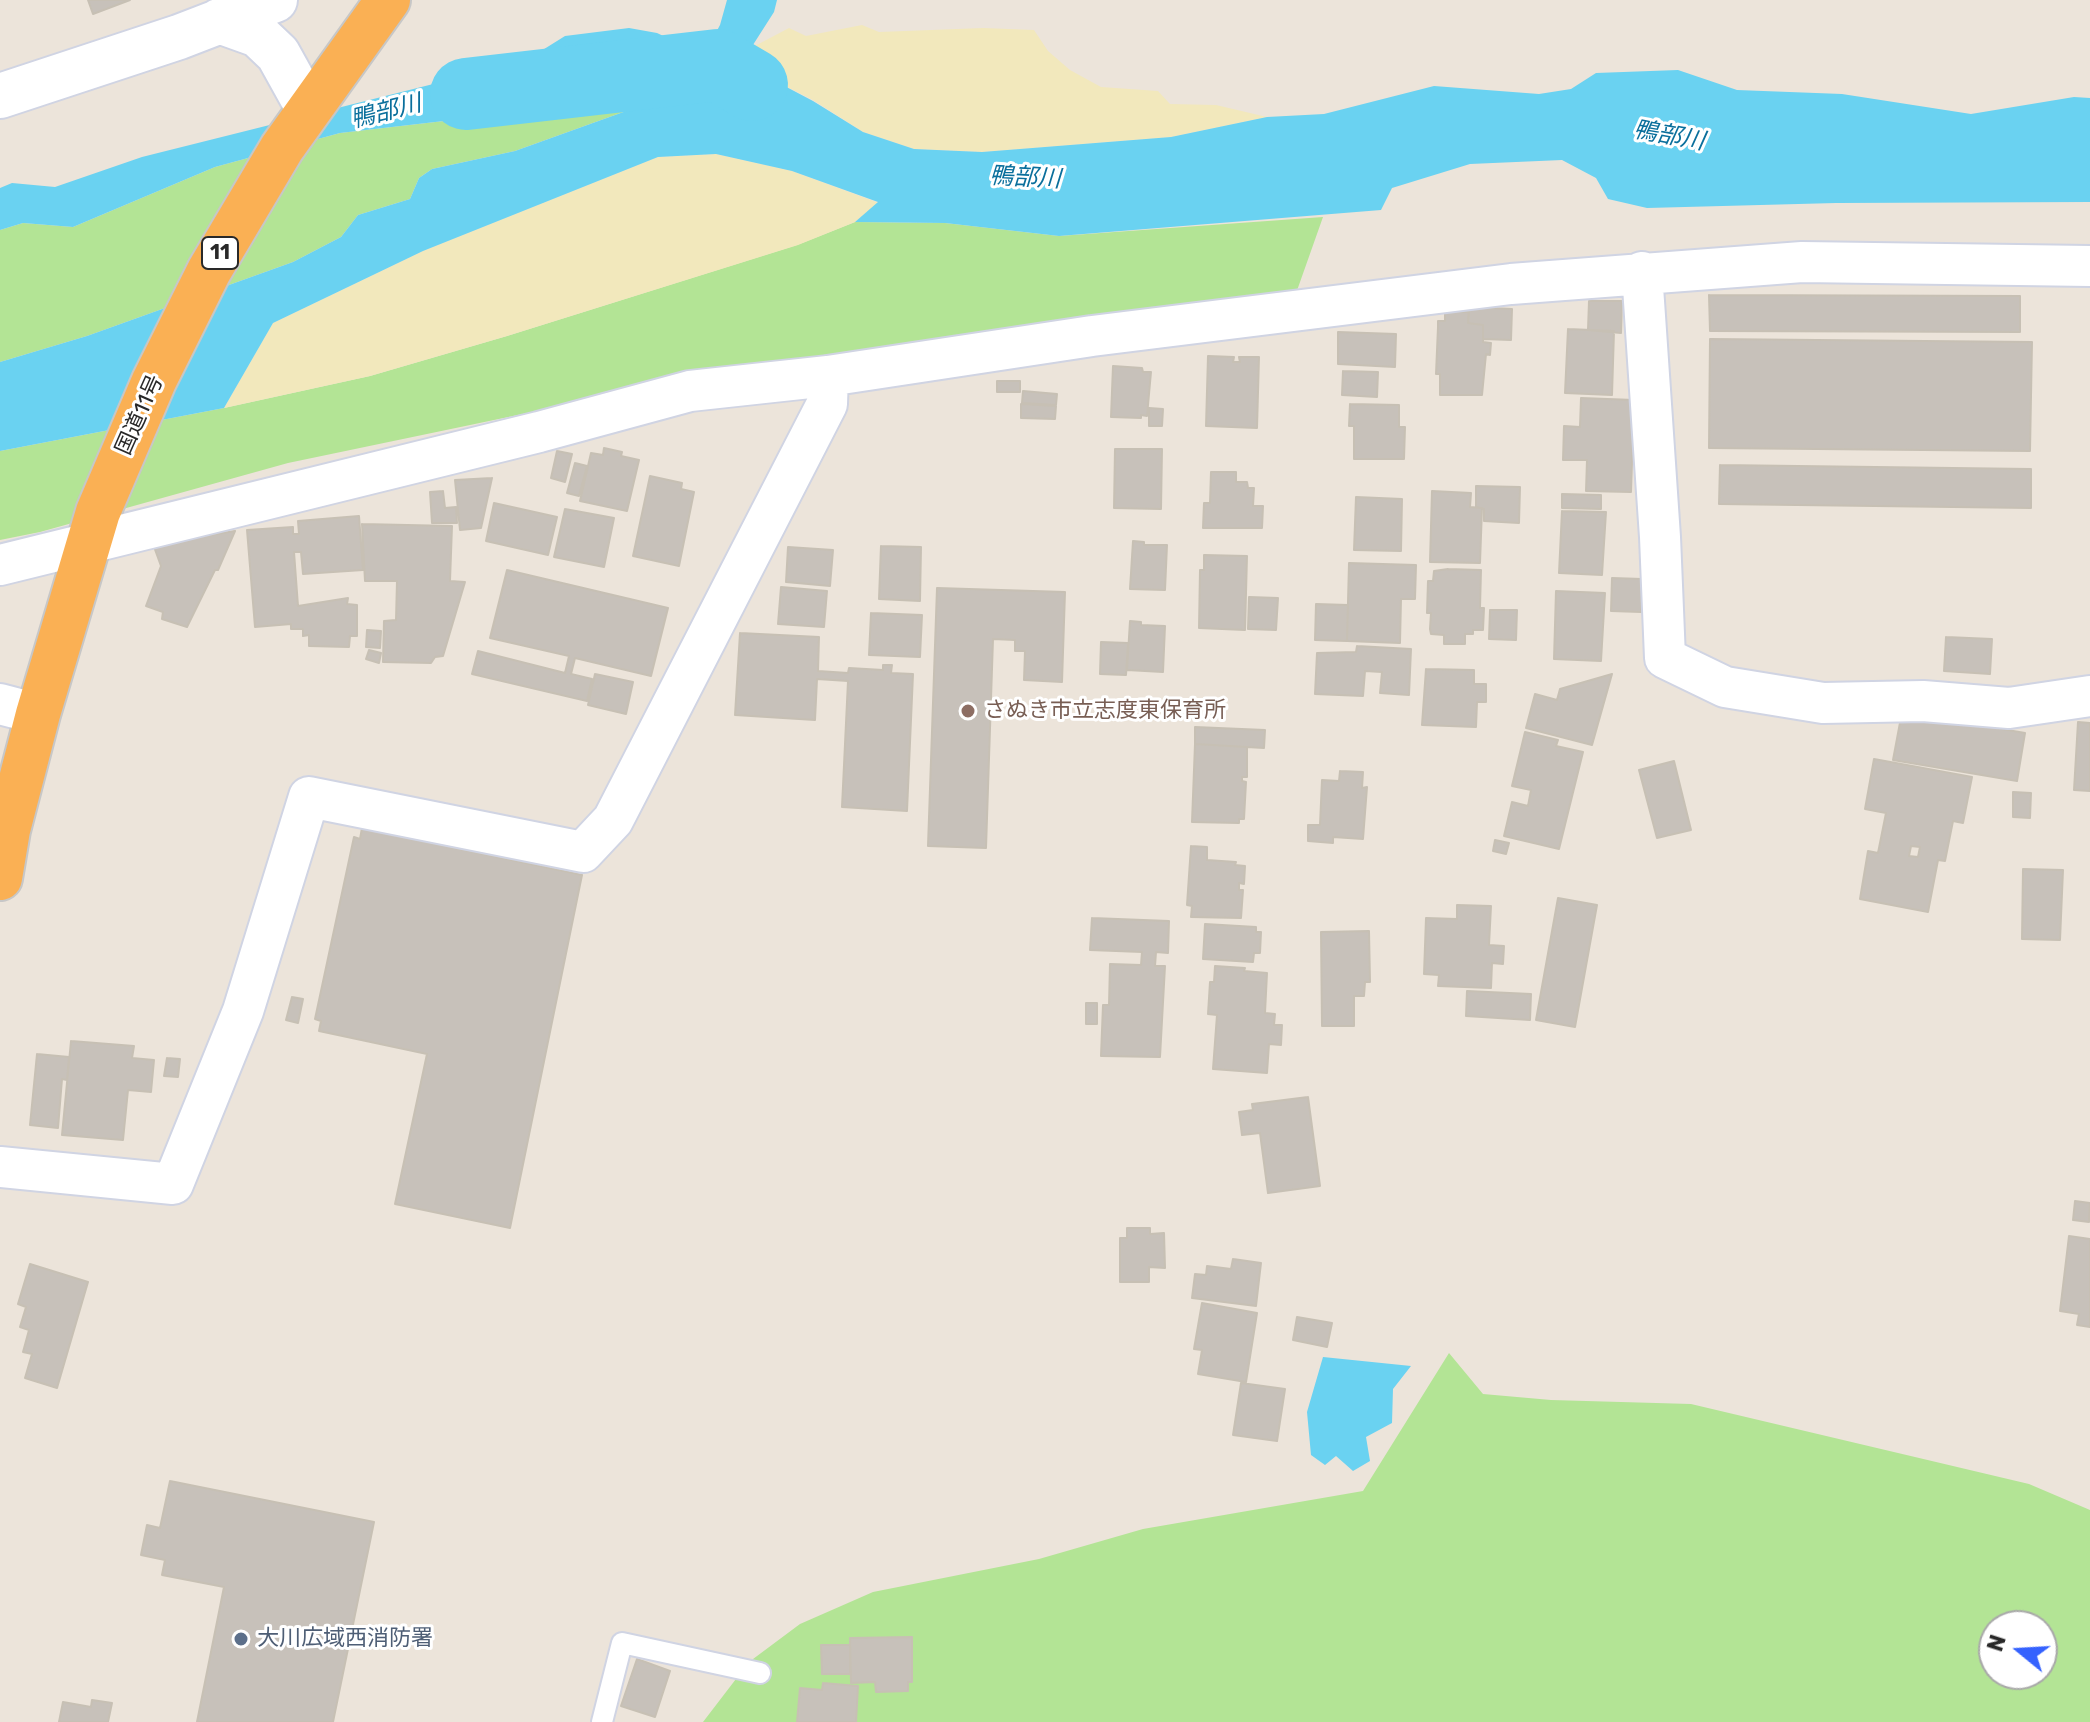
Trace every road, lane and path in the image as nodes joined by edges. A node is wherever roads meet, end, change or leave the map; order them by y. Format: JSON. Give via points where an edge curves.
{"nodes":[{"id":1,"x":275,"y":0,"type":"edge"},
{"id":2,"x":383,"y":8,"type":"edge"},
{"id":3,"x":219,"y":21,"type":"junction"},
{"id":4,"x":0,"y":96,"type":"edge"},
{"id":5,"x":308,"y":108,"type":"junction"},
{"id":6,"x":2090,"y":266,"type":"edge"},
{"id":7,"x":1642,"y":272,"type":"junction"},
{"id":8,"x":828,"y":376,"type":"junction"},
{"id":9,"x":93,"y":528,"type":"junction"},
{"id":10,"x":0,"y":565,"type":"edge"},
{"id":11,"x":2090,"y":696,"type":"edge"},
{"id":12,"x":19,"y":709,"type":"edge"},
{"id":13,"x":0,"y":878,"type":"edge"},
{"id":14,"x":0,"y":1167,"type":"edge"},
{"id":15,"x":760,"y":1673,"type":"dead end"},
{"id":16,"x":602,"y":1722,"type":"edge"}],
"edges":[{"from":1,"to":3,"type":"street"},
{"from":2,"to":5,"type":"highway","name":"国道11号","number":"11"},
{"from":3,"to":4,"type":"street"},
{"from":3,"to":5,"type":"street","via":[[258,35],[278,54]]},
{"from":5,"to":9,"type":"highway","name":"国道11号","number":"11","via":[[209,271],[154,381]]},
{"from":6,"to":7,"type":"street","via":[[1802,262]]},
{"from":7,"to":8,"type":"street","via":[[1108,334]]},
{"from":7,"to":11,"type":"street","via":[[1665,658],[1725,687],[1823,703],[1923,701],[2009,708]]},
{"from":8,"to":9,"type":"street","via":[[690,391],[539,432]]},
{"from":8,"to":14,"type":"street","via":[[827,404],[613,820],[583,852],[309,797],[243,1011],[173,1184]]},
{"from":9,"to":10,"type":"street"},
{"from":9,"to":12,"type":"highway","name":"国道11号","number":"11"},
{"from":12,"to":13,"type":"highway","name":"国道11号","number":"11"},
{"from":15,"to":16,"type":"lane","via":[[622,1643]]}]}
